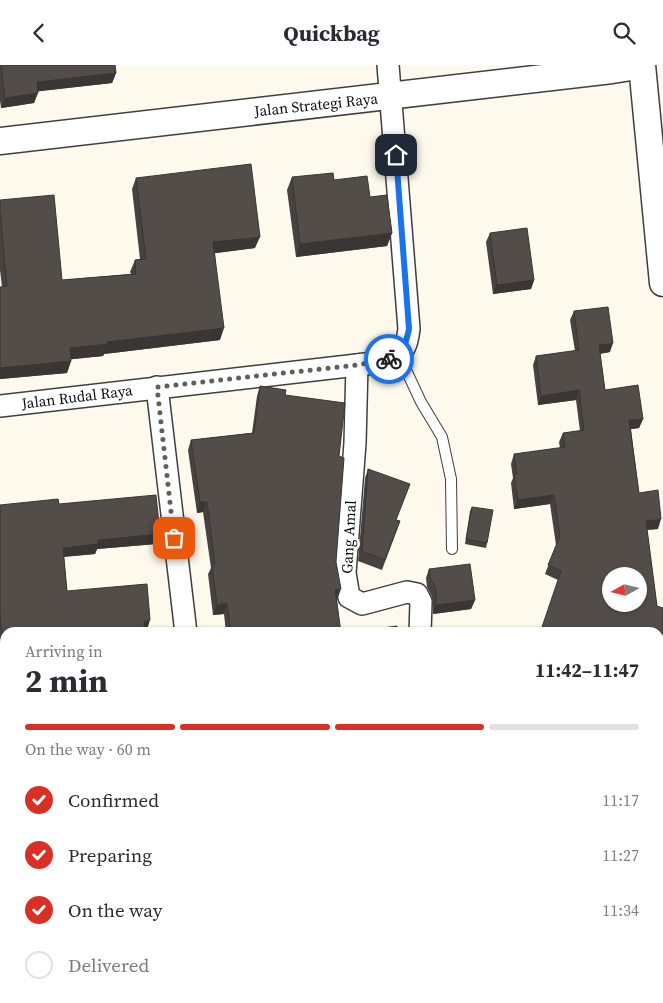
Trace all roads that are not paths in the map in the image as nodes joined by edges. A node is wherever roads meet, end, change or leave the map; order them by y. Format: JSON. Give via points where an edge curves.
{"nodes":[{"id":1,"x":388,"y":65,"type":"edge"},
{"id":2,"x":636,"y":73,"type":"edge"},
{"id":3,"x":392,"y":97,"type":"junction"},
{"id":4,"x":0,"y":141,"type":"edge"},
{"id":5,"x":663,"y":283,"type":"edge"},
{"id":6,"x":399,"y":355,"type":"junction"},
{"id":7,"x":357,"y":365,"type":"junction"},
{"id":8,"x":157,"y":387,"type":"junction"},
{"id":9,"x":0,"y":406,"type":"edge"},
{"id":10,"x":452,"y":549,"type":"dead end"},
{"id":11,"x":185,"y":627,"type":"edge"},
{"id":12,"x":420,"y":627,"type":"edge"}],
"edges":[{"from":1,"to":3,"type":"street"},
{"from":2,"to":3,"type":"street","name":"Jalan Strategi Raya"},
{"from":2,"to":5,"type":"street"},
{"from":3,"to":4,"type":"street","name":"Jalan Strategi Raya"},
{"from":3,"to":6,"type":"street","via":[[409,329]]},
{"from":6,"to":7,"type":"street","name":"Jalan Rudal Raya"},
{"from":6,"to":10,"type":"lane","via":[[442,437],[451,479]]},
{"from":7,"to":8,"type":"street","name":"Jalan Rudal Raya"},
{"from":7,"to":12,"type":"street","name":"Gang Amal","via":[[345,573],[348,597],[362,604],[407,592],[417,594],[421,602]]},
{"from":8,"to":9,"type":"street","name":"Jalan Rudal Raya"},
{"from":8,"to":11,"type":"street"}]}
